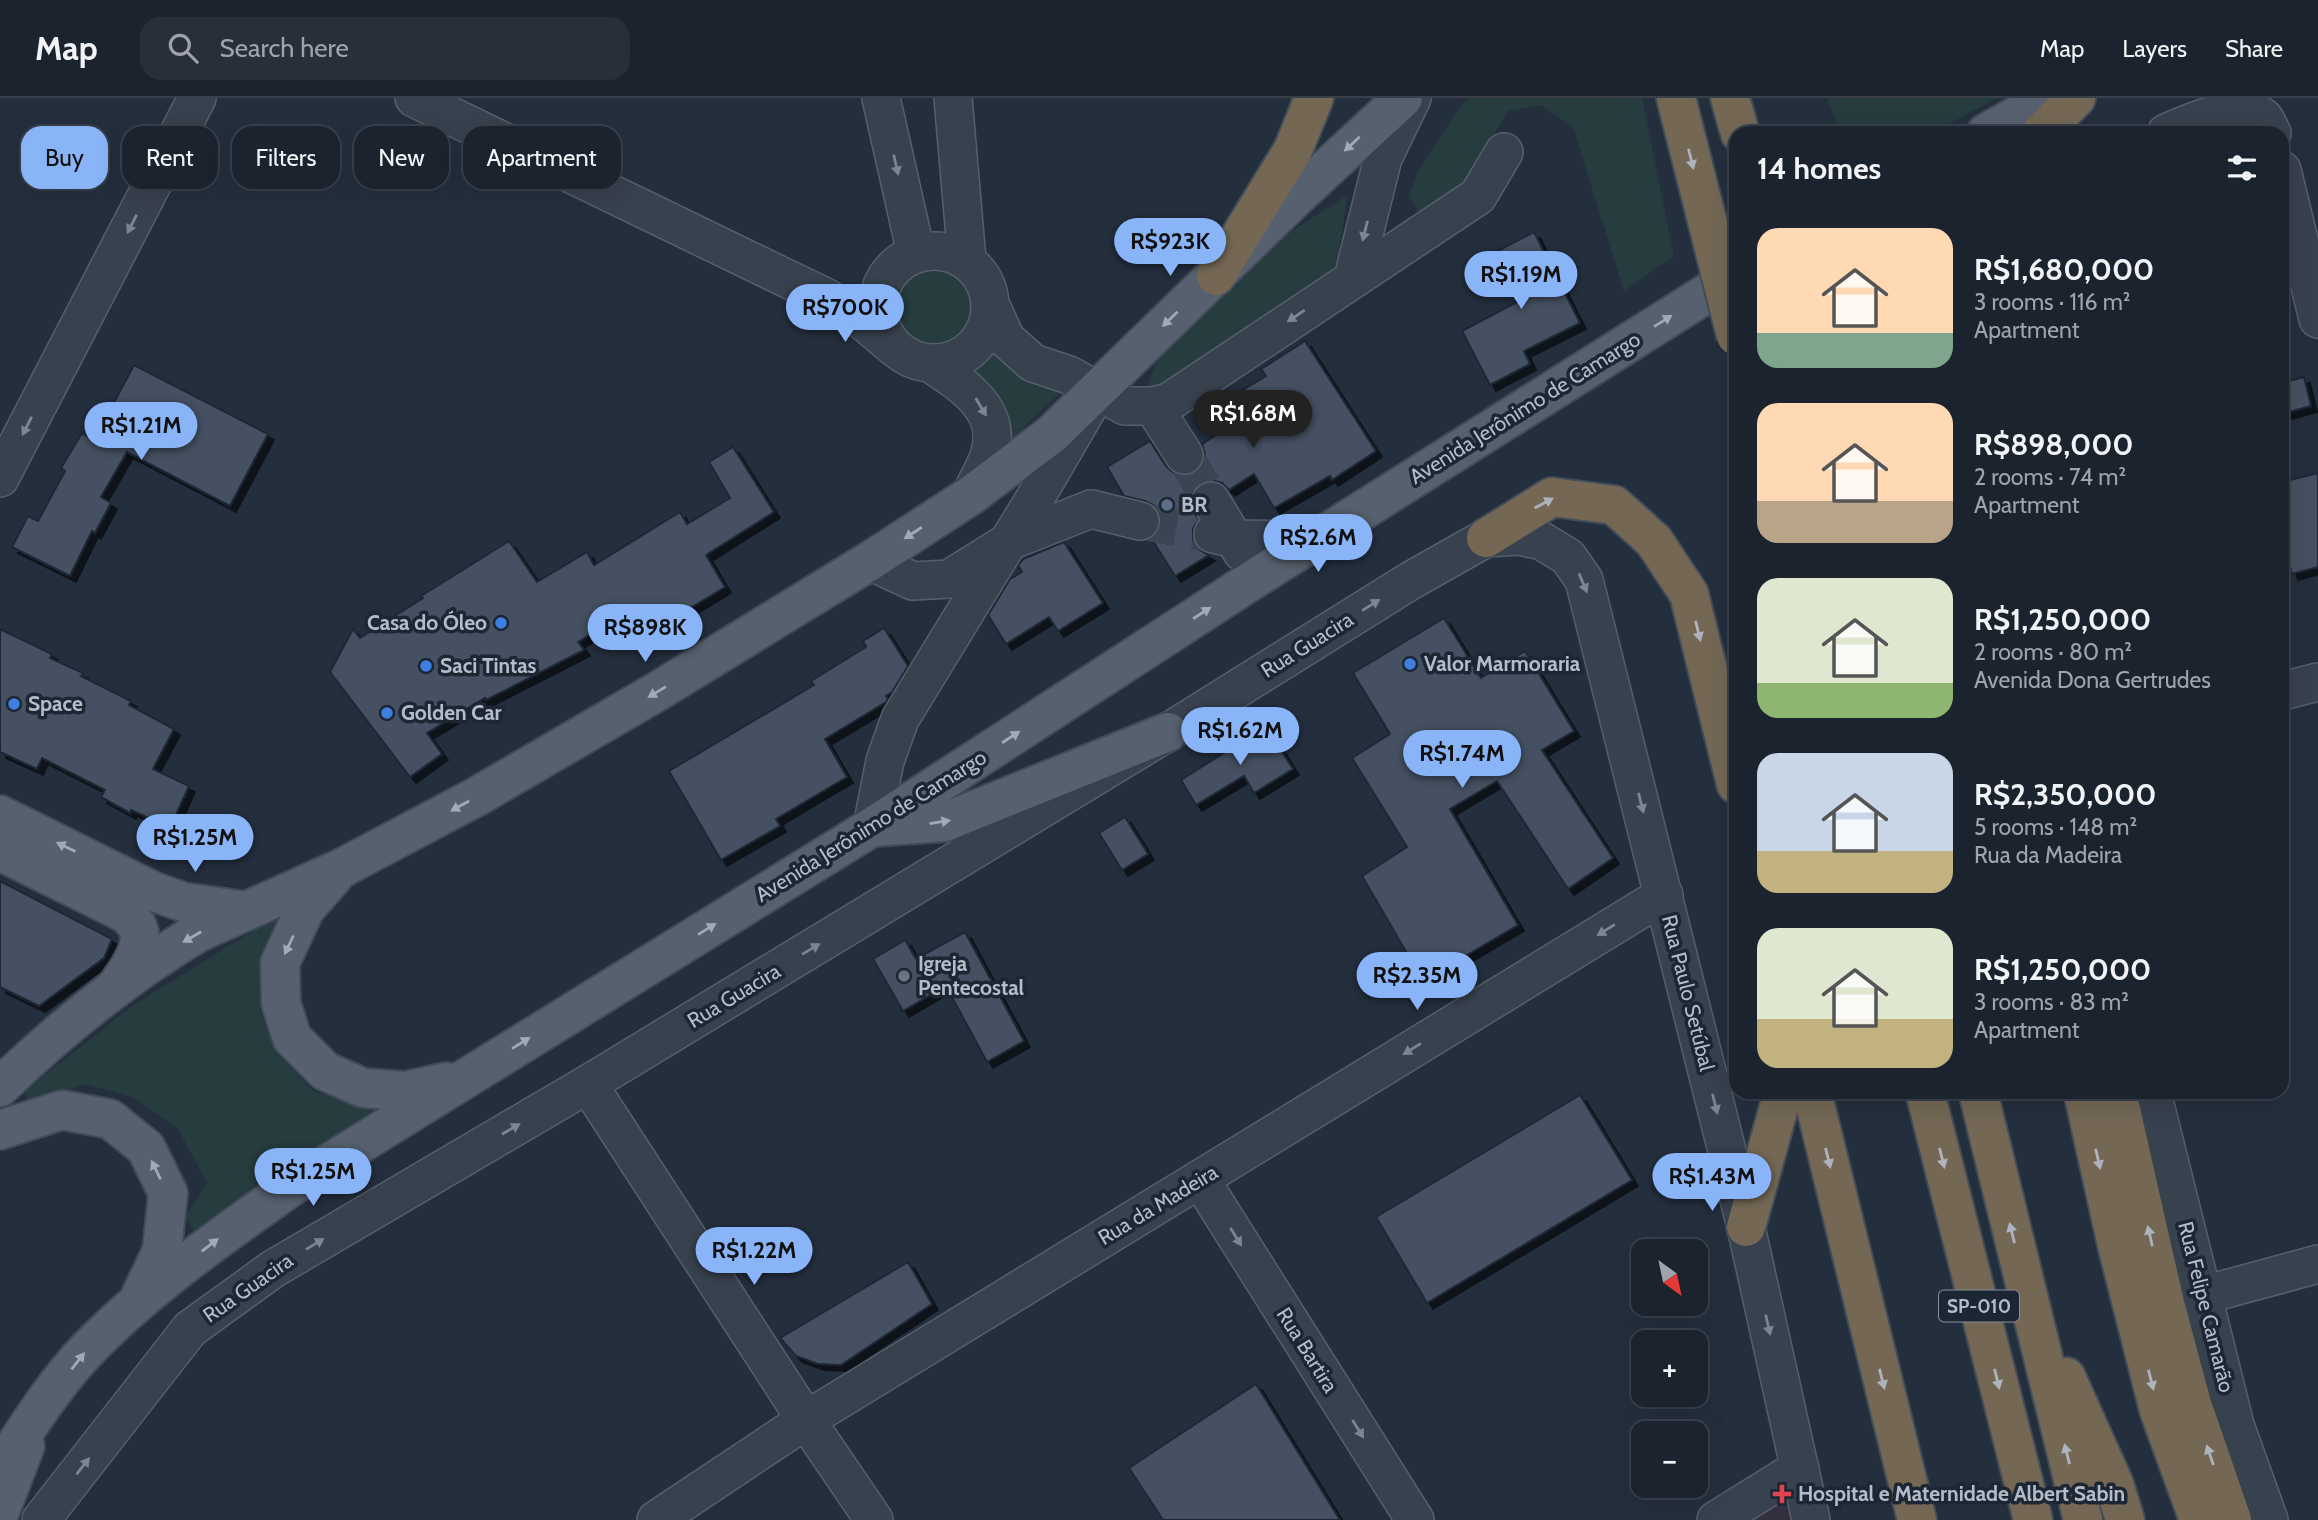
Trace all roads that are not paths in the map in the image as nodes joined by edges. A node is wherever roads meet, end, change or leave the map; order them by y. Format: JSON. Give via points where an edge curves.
{"nodes":[{"id":1,"x":197,"y":98,"type":"edge"},
{"id":2,"x":414,"y":98,"type":"edge"},
{"id":3,"x":881,"y":98,"type":"edge"},
{"id":4,"x":953,"y":98,"type":"edge"},
{"id":5,"x":1314,"y":98,"type":"edge"},
{"id":6,"x":1402,"y":98,"type":"edge"},
{"id":7,"x":1412,"y":98,"type":"edge"},
{"id":8,"x":1676,"y":98,"type":"edge"},
{"id":9,"x":1730,"y":98,"type":"edge"},
{"id":10,"x":2049,"y":98,"type":"edge"},
{"id":11,"x":2076,"y":98,"type":"edge"},
{"id":12,"x":1738,"y":126,"type":"edge"},
{"id":13,"x":1999,"y":126,"type":"edge"},
{"id":14,"x":2048,"y":126,"type":"edge"},
{"id":15,"x":2182,"y":126,"type":"edge"},
{"id":16,"x":2268,"y":126,"type":"edge"},
{"id":17,"x":1504,"y":152,"type":"dead end"},
{"id":18,"x":2289,"y":198,"type":"edge"},
{"id":19,"x":916,"y":253,"type":"junction"},
{"id":20,"x":967,"y":260,"type":"junction"},
{"id":21,"x":886,"y":275,"type":"junction"},
{"id":22,"x":1216,"y":276,"type":"junction"},
{"id":23,"x":1353,"y":278,"type":"junction"},
{"id":24,"x":1729,"y":279,"type":"edge"},
{"id":25,"x":825,"y":297,"type":"junction"},
{"id":26,"x":991,"y":306,"type":"junction"},
{"id":27,"x":1729,"y":308,"type":"edge"},
{"id":28,"x":2317,"y":309,"type":"edge"},
{"id":29,"x":895,"y":348,"type":"junction"},
{"id":30,"x":930,"y":363,"type":"junction"},
{"id":31,"x":1098,"y":390,"type":"junction"},
{"id":32,"x":1153,"y":406,"type":"junction"},
{"id":33,"x":1184,"y":455,"type":"tunnel mouth"},
{"id":34,"x":0,"y":478,"type":"edge"},
{"id":35,"x":970,"y":496,"type":"junction"},
{"id":36,"x":1140,"y":521,"type":"tunnel mouth"},
{"id":37,"x":1486,"y":538,"type":"junction"},
{"id":38,"x":1316,"y":540,"type":"junction"},
{"id":39,"x":1010,"y":541,"type":"junction"},
{"id":40,"x":870,"y":561,"type":"junction"},
{"id":41,"x":1257,"y":577,"type":"junction"},
{"id":42,"x":2318,"y":682,"type":"edge"},
{"id":43,"x":2289,"y":689,"type":"edge"},
{"id":44,"x":1168,"y":732,"type":"junction"},
{"id":45,"x":1729,"y":756,"type":"edge"},
{"id":46,"x":0,"y":815,"type":"edge"},
{"id":47,"x":872,"y":827,"type":"junction"},
{"id":48,"x":0,"y":851,"type":"edge"},
{"id":49,"x":340,"y":869,"type":"junction"},
{"id":50,"x":118,"y":890,"type":"junction"},
{"id":51,"x":1664,"y":895,"type":"junction"},
{"id":52,"x":246,"y":911,"type":"junction"},
{"id":53,"x":114,"y":990,"type":"junction"},
{"id":54,"x":463,"y":1079,"type":"junction"},
{"id":55,"x":588,"y":1084,"type":"junction"},
{"id":56,"x":0,"y":1087,"type":"edge"},
{"id":57,"x":1781,"y":1099,"type":"edge"},
{"id":58,"x":1814,"y":1099,"type":"edge"},
{"id":59,"x":1928,"y":1099,"type":"edge"},
{"id":60,"x":1980,"y":1099,"type":"edge"},
{"id":61,"x":2085,"y":1099,"type":"edge"},
{"id":62,"x":2119,"y":1099,"type":"edge"},
{"id":63,"x":2154,"y":1099,"type":"edge"},
{"id":64,"x":0,"y":1130,"type":"edge"},
{"id":65,"x":1200,"y":1179,"type":"junction"},
{"id":66,"x":1746,"y":1227,"type":"junction"},
{"id":67,"x":2318,"y":1264,"type":"edge"},
{"id":68,"x":2026,"y":1289,"type":"junction"},
{"id":69,"x":2204,"y":1295,"type":"junction"},
{"id":70,"x":138,"y":1303,"type":"junction"},
{"id":71,"x":36,"y":1414,"type":"junction"},
{"id":72,"x":806,"y":1420,"type":"junction"},
{"id":73,"x":1800,"y":1468,"type":"junction"},
{"id":74,"x":0,"y":1469,"type":"edge"},
{"id":75,"x":0,"y":1511,"type":"edge"},
{"id":76,"x":41,"y":1520,"type":"edge"},
{"id":77,"x":656,"y":1520,"type":"edge"},
{"id":78,"x":874,"y":1520,"type":"edge"},
{"id":79,"x":1415,"y":1520,"type":"edge"},
{"id":80,"x":1716,"y":1520,"type":"edge"},
{"id":81,"x":1811,"y":1520,"type":"edge"},
{"id":82,"x":1917,"y":1520,"type":"edge"},
{"id":83,"x":2033,"y":1520,"type":"edge"},
{"id":84,"x":2083,"y":1520,"type":"edge"},
{"id":85,"x":2126,"y":1520,"type":"edge"},
{"id":86,"x":2199,"y":1520,"type":"edge"},
{"id":87,"x":2232,"y":1520,"type":"edge"},
{"id":88,"x":2269,"y":1520,"type":"edge"}],
"edges":[{"from":1,"to":34,"type":"street","one_way":true},
{"from":2,"to":25,"type":"street"},
{"from":3,"to":19,"type":"street","one_way":true},
{"from":4,"to":20,"type":"street"},
{"from":5,"to":22,"type":"highway","via":[[1293,150]]},
{"from":6,"to":22,"type":"main road","one_way":true},
{"from":7,"to":23,"type":"street","one_way":true,"via":[[1383,158]]},
{"from":8,"to":27,"type":"highway","one_way":true,"bridge":true},
{"from":9,"to":12,"type":"highway"},
{"from":10,"to":13,"type":"main road"},
{"from":11,"to":14,"type":"highway"},
{"from":15,"to":16,"type":"street","via":[[2203,117],[2249,111]]},
{"from":17,"to":23,"type":"street","via":[[1478,197]]},
{"from":18,"to":28,"type":"street"},
{"from":19,"to":20,"type":"street","via":[[933,249]]},
{"from":19,"to":21,"type":"street"},
{"from":20,"to":26,"type":"street","via":[[988,288]]},
{"from":21,"to":25,"type":"street","via":[[847,295]]},
{"from":21,"to":29,"type":"street","via":[[877,314]]},
{"from":22,"to":31,"type":"main road","one_way":true},
{"from":23,"to":32,"type":"street","one_way":true,"via":[[1169,402]]},
{"from":38,"to":24,"type":"main road","name":"Avenida Jerônimo de Camargo","one_way":true},
{"from":25,"to":29,"type":"street"},
{"from":26,"to":30,"type":"street","via":[[981,340],[950,361]]},
{"from":26,"to":31,"type":"street","via":[[1006,339],[1033,363]]},
{"from":29,"to":30,"type":"street","via":[[911,359]]},
{"from":30,"to":35,"type":"street","one_way":true,"via":[[978,400],[992,428],[989,455]]},
{"from":31,"to":32,"type":"street","via":[[1125,405]]},
{"from":31,"to":35,"type":"main road","via":[[1052,434]]},
{"from":31,"to":39,"type":"street"},
{"from":32,"to":33,"type":"street"},
{"from":35,"to":40,"type":"main road","one_way":true},
{"from":36,"to":39,"type":"street","via":[[1091,509]]},
{"from":44,"to":37,"type":"street","name":"Rua Guacira","one_way":true},
{"from":37,"to":45,"type":"highway","one_way":true,"via":[[1552,497],[1615,505],[1654,541],[1689,594]]},
{"from":37,"to":51,"type":"street","name":"Rua Paulo Setúbal","one_way":true,"via":[[1519,536],[1542,541],[1568,557],[1584,580]]},
{"from":38,"to":41,"type":"main road","name":"Avenida Jerônimo de Camargo"},
{"from":38,"to":41,"type":"street","via":[[1220,525]]},
{"from":39,"to":40,"type":"street","via":[[949,579],[913,581]]},
{"from":39,"to":47,"type":"street","via":[[900,719],[885,761]]},
{"from":40,"to":49,"type":"main road","one_way":true,"via":[[559,749]]},
{"from":47,"to":41,"type":"main road","name":"Avenida Jerônimo de Camargo","one_way":true},
{"from":42,"to":43,"type":"street"},
{"from":47,"to":44,"type":"main road","one_way":true,"via":[[945,822]]},
{"from":55,"to":44,"type":"street","name":"Rua Guacira","one_way":true},
{"from":50,"to":46,"type":"main road","one_way":true},
{"from":54,"to":47,"type":"main road","name":"Avenida Jerônimo de Camargo","one_way":true},
{"from":48,"to":50,"type":"main road"},
{"from":49,"to":52,"type":"main road"},
{"from":49,"to":54,"type":"main road","one_way":true,"via":[[305,909],[280,963],[281,1003],[292,1038],[324,1071],[363,1088],[406,1091]]},
{"from":50,"to":52,"type":"main road","via":[[155,892],[183,902]]},
{"from":50,"to":53,"type":"main road","via":[[138,928],[139,943],[133,964]]},
{"from":51,"to":65,"type":"street","name":"Rua da Madeira","one_way":true},
{"from":51,"to":66,"type":"street","name":"Rua Paulo Setúbal","one_way":true},
{"from":52,"to":53,"type":"main road","one_way":true,"via":[[197,933]]},
{"from":53,"to":56,"type":"main road"},
{"from":70,"to":54,"type":"main road","name":"Avenida Jerônimo de Camargo","one_way":true,"via":[[292,1186]]},
{"from":55,"to":72,"type":"street"},
{"from":76,"to":55,"type":"street","name":"Rua Guacira","one_way":true,"via":[[190,1329],[273,1269]]},
{"from":57,"to":66,"type":"highway"},
{"from":58,"to":82,"type":"highway","one_way":true},
{"from":59,"to":83,"type":"highway","number":"SP-010","one_way":true},
{"from":68,"to":60,"type":"highway","number":"SP-010","one_way":true},
{"from":61,"to":86,"type":"highway","one_way":true,"via":[[2159,1410]]},
{"from":87,"to":62,"type":"highway","one_way":true,"via":[[2192,1404]]},
{"from":63,"to":69,"type":"street","name":"Rua Felipe Camarão"},
{"from":70,"to":64,"type":"main road","one_way":true,"via":[[162,1251],[168,1193],[145,1148],[110,1119],[62,1110]]},
{"from":65,"to":72,"type":"street","name":"Rua da Madeira"},
{"from":65,"to":79,"type":"street","name":"Rua Bartira","one_way":true},
{"from":66,"to":73,"type":"street","name":"Rua Paulo Setúbal","one_way":true},
{"from":67,"to":69,"type":"street"},
{"from":84,"to":68,"type":"highway","number":"SP-010","one_way":true},
{"from":68,"to":85,"type":"highway"},
{"from":69,"to":88,"type":"street","name":"Rua Felipe Camarão","via":[[2235,1424]]},
{"from":71,"to":70,"type":"main road","name":"Avenida Jerônimo de Camargo","one_way":true,"via":[[87,1350]]},
{"from":71,"to":74,"type":"main road","name":"Avenida Jerônimo de Camargo"},
{"from":71,"to":75,"type":"main road","name":"Avenida Jerônimo de Camargo"},
{"from":72,"to":77,"type":"street","name":"Rua da Madeira"},
{"from":72,"to":78,"type":"street"},
{"from":73,"to":80,"type":"street"},
{"from":73,"to":81,"type":"street","name":"Rua Paulo Setúbal"}]}
